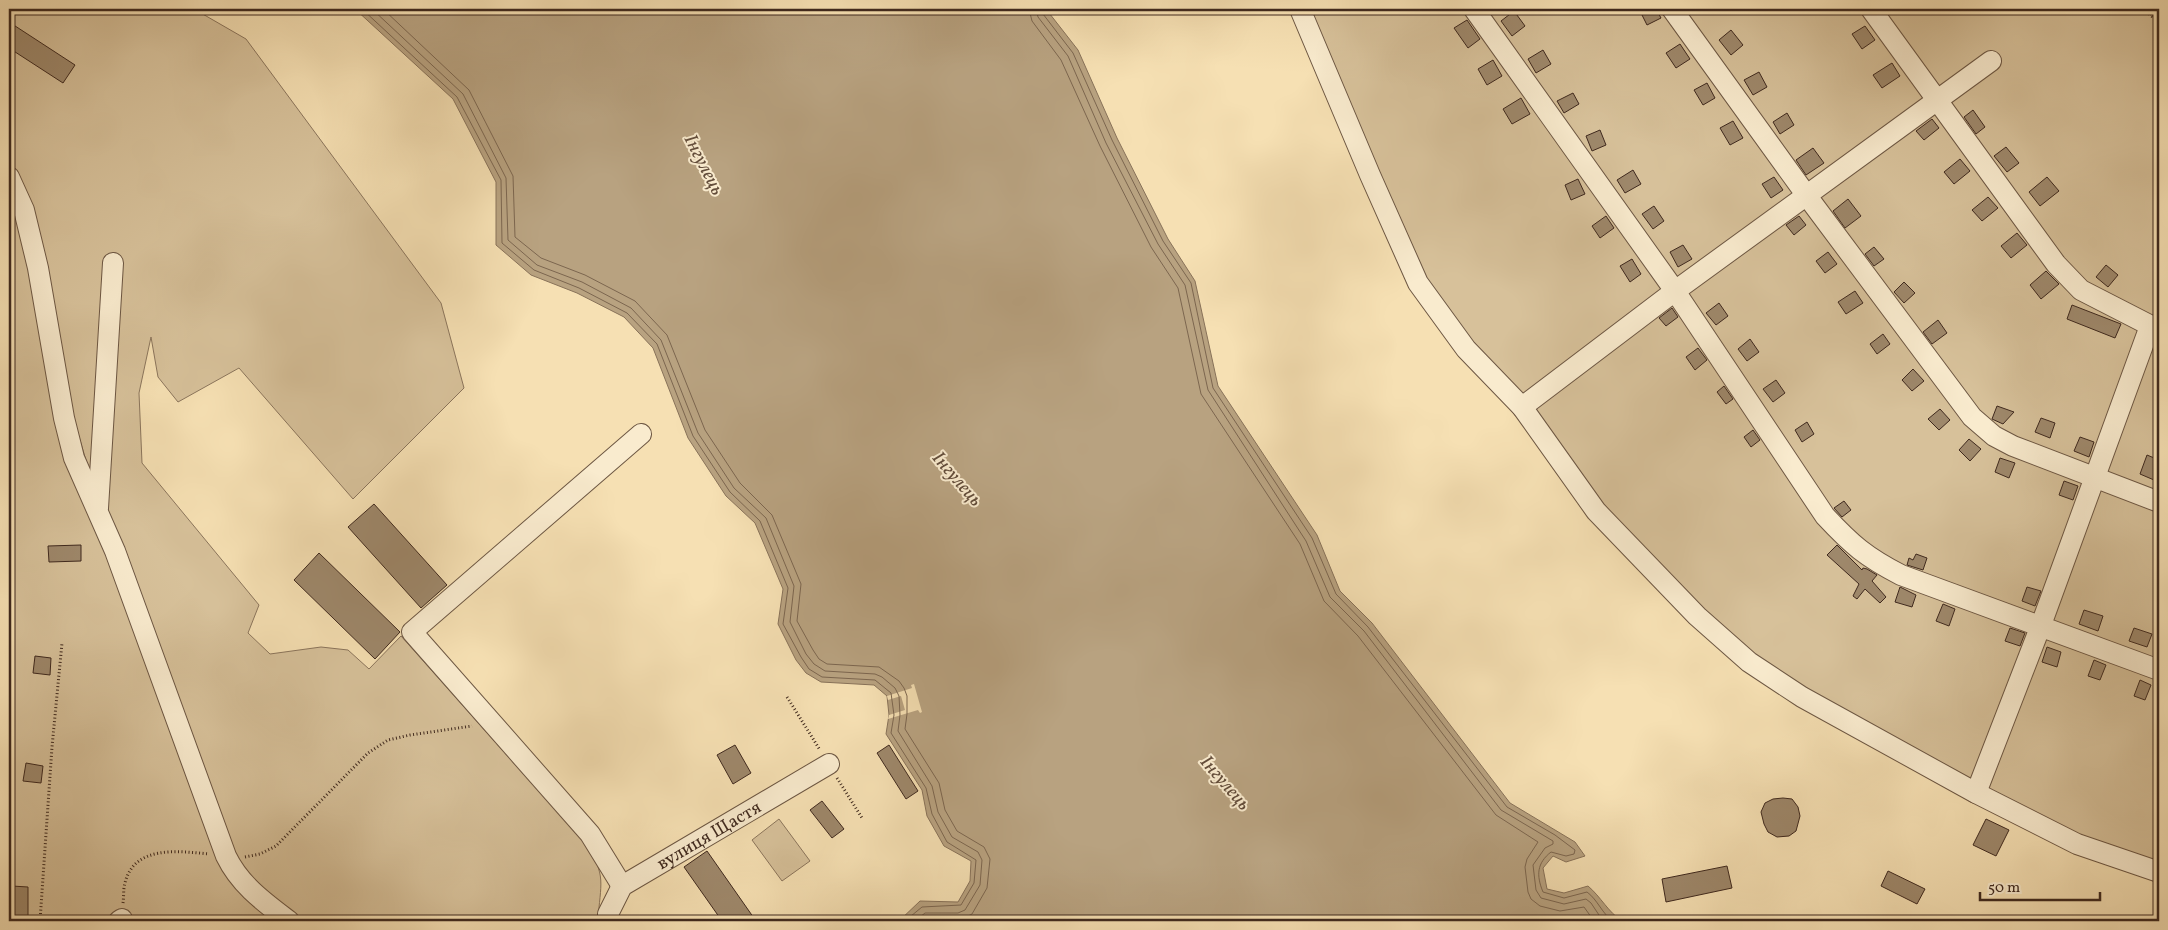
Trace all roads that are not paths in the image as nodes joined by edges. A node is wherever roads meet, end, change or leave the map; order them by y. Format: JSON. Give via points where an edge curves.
{"nodes":[{"id":1,"x":1300,"y":9,"type":"edge"},
{"id":2,"x":1474,"y":9,"type":"edge"},
{"id":3,"x":1672,"y":9,"type":"edge"},
{"id":4,"x":1872,"y":9,"type":"edge"},
{"id":5,"x":1991,"y":61,"type":"dead end"},
{"id":6,"x":1937,"y":101,"type":"junction"},
{"id":7,"x":9,"y":177,"type":"edge"},
{"id":8,"x":1807,"y":196,"type":"junction"},
{"id":9,"x":16,"y":208,"type":"edge"},
{"id":10,"x":114,"y":263,"type":"dead end"},
{"id":11,"x":1675,"y":291,"type":"junction"},
{"id":12,"x":2155,"y":328,"type":"edge"},
{"id":13,"x":1522,"y":407,"type":"junction"},
{"id":14,"x":640,"y":434,"type":"dead end"},
{"id":15,"x":2094,"y":478,"type":"junction"},
{"id":16,"x":2159,"y":502,"type":"edge"},
{"id":17,"x":98,"y":511,"type":"junction"},
{"id":18,"x":2041,"y":625,"type":"junction"},
{"id":19,"x":2159,"y":670,"type":"edge"},
{"id":20,"x":828,"y":764,"type":"dead end"},
{"id":21,"x":1976,"y":792,"type":"junction"},
{"id":22,"x":2159,"y":872,"type":"edge"},
{"id":23,"x":622,"y":886,"type":"junction"},
{"id":24,"x":290,"y":921,"type":"edge"},
{"id":25,"x":608,"y":921,"type":"edge"}],
"edges":[{"from":1,"to":13,"type":"street","via":[[1418,283],[1466,348]]},
{"from":2,"to":11,"type":"street"},
{"from":3,"to":8,"type":"street"},
{"from":4,"to":6,"type":"street"},
{"from":5,"to":6,"type":"street"},
{"from":6,"to":8,"type":"street"},
{"from":6,"to":12,"type":"street","via":[[2056,264],[2081,290]]},
{"from":7,"to":9,"type":"street"},
{"from":8,"to":11,"type":"street"},
{"from":8,"to":15,"type":"street","via":[[1972,417],[1994,436]]},
{"from":9,"to":17,"type":"street","via":[[38,268],[74,458]]},
{"from":10,"to":17,"type":"street"},
{"from":11,"to":13,"type":"street"},
{"from":11,"to":18,"type":"street","via":[[1825,516],[1852,545],[1901,576]]},
{"from":12,"to":15,"type":"street"},
{"from":13,"to":21,"type":"street","via":[[1596,511],[1697,616],[1749,662],[1802,697]]},
{"from":14,"to":23,"type":"street","via":[[412,632],[590,834]]},
{"from":15,"to":16,"type":"street"},
{"from":15,"to":18,"type":"street"},
{"from":17,"to":24,"type":"street","via":[[226,856],[234,872],[252,892]]},
{"from":18,"to":19,"type":"street"},
{"from":18,"to":21,"type":"street"},
{"from":20,"to":23,"type":"street","name":"вулиця Щастя"},
{"from":21,"to":22,"type":"street","via":[[2077,844]]},
{"from":23,"to":25,"type":"street","via":[[608,914]]}]}
